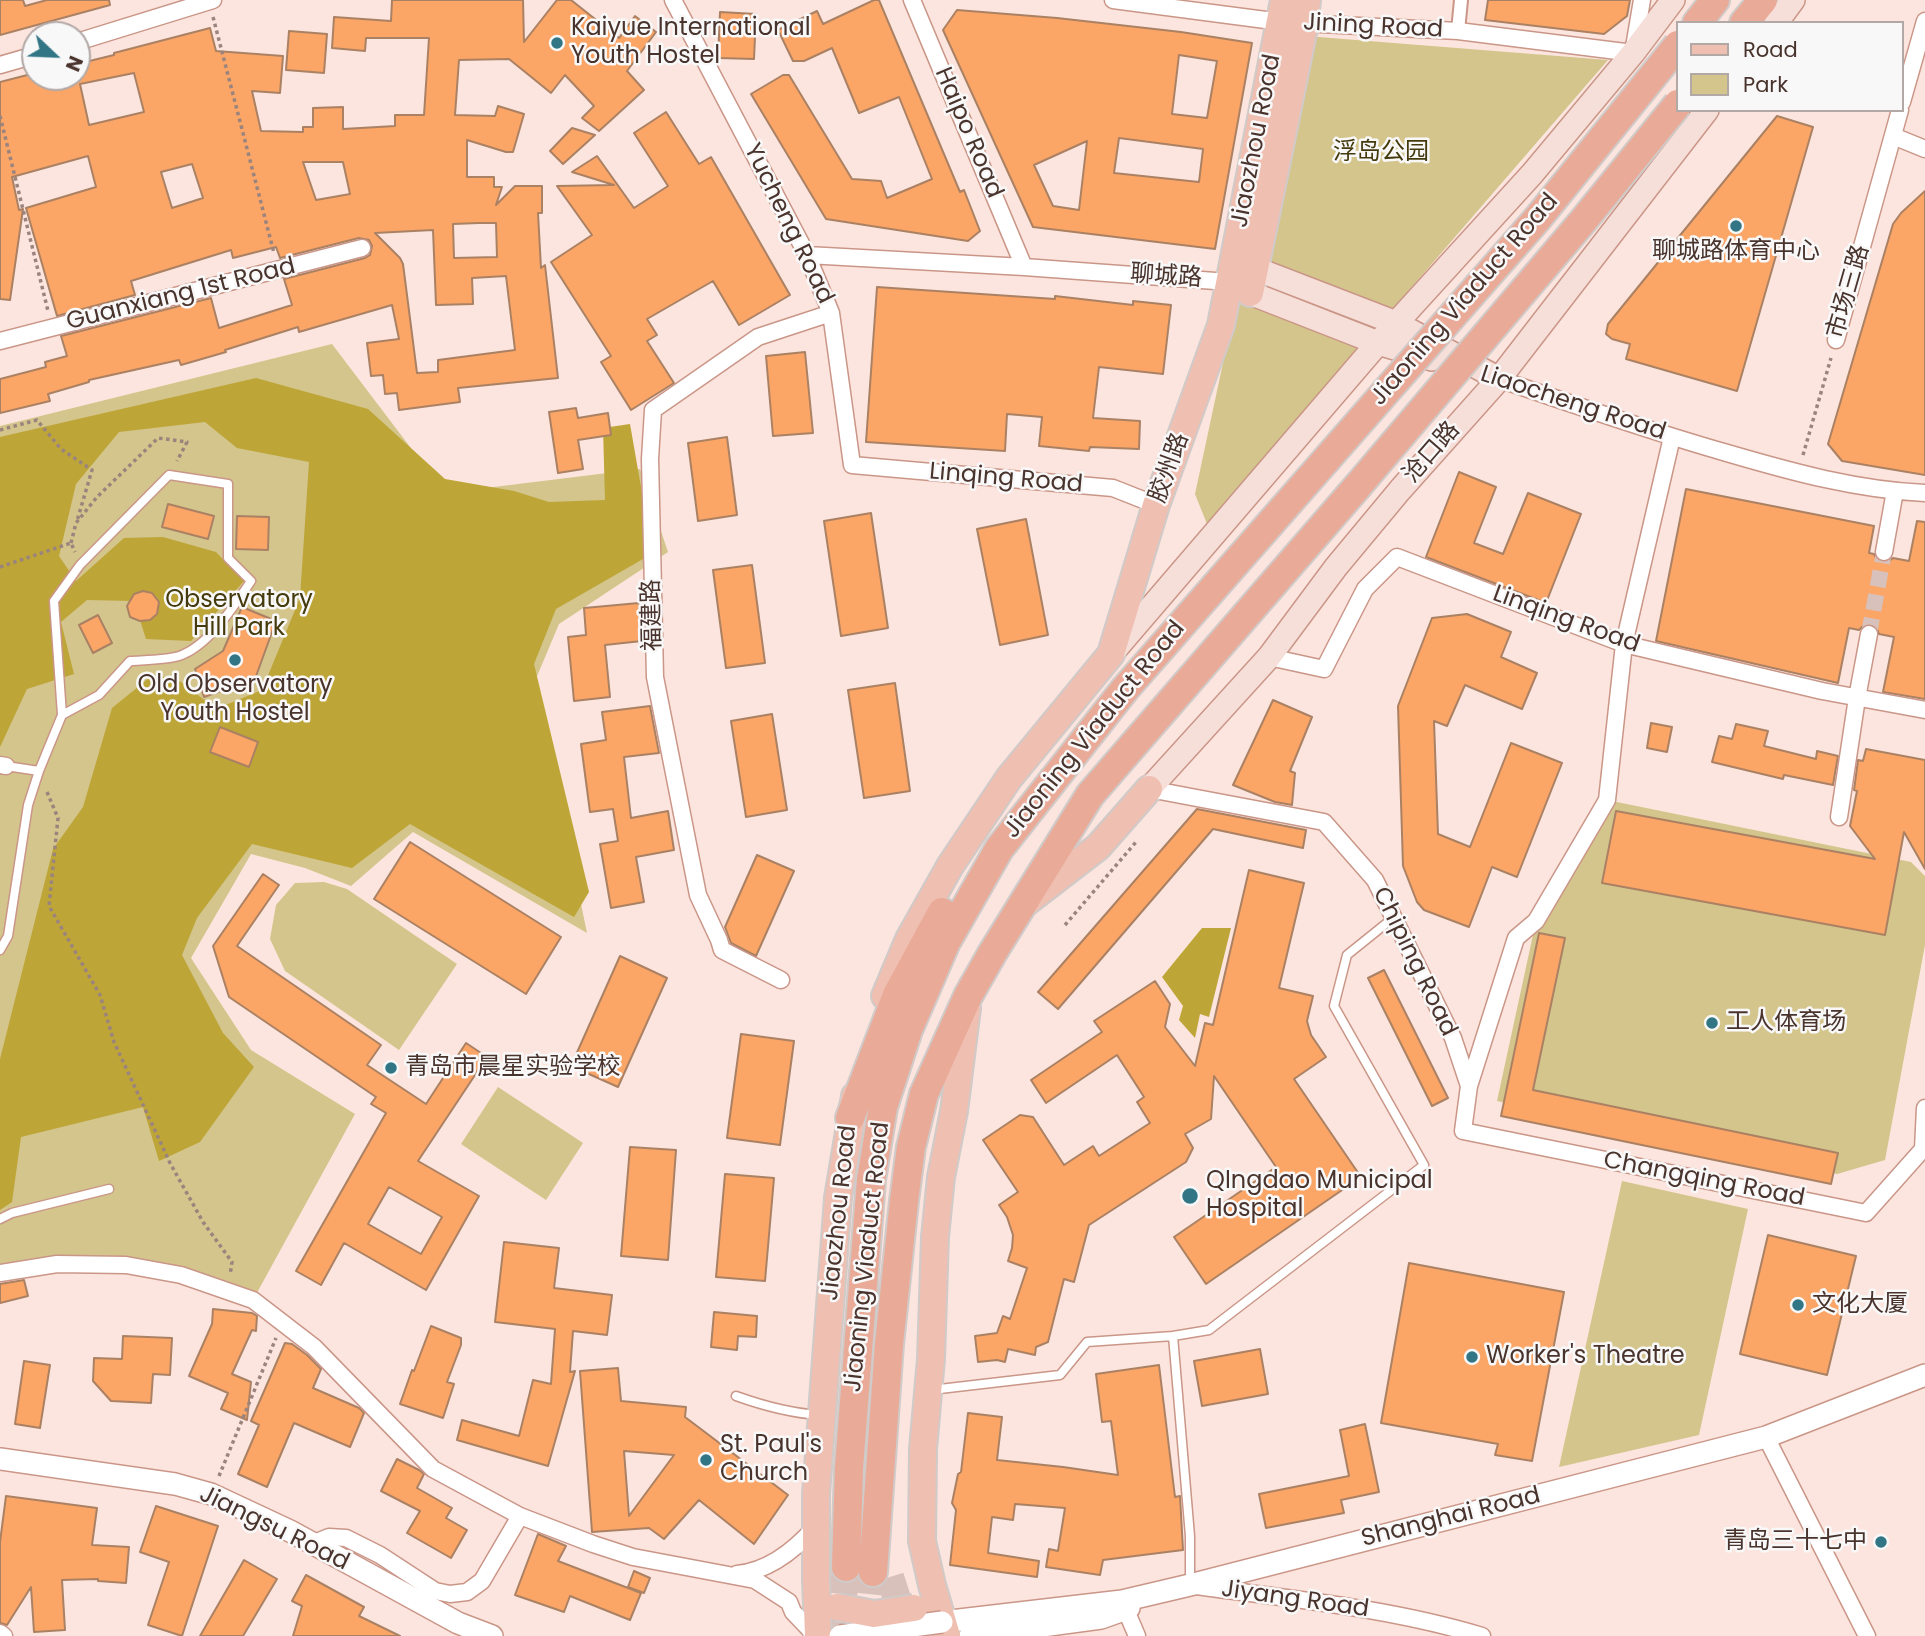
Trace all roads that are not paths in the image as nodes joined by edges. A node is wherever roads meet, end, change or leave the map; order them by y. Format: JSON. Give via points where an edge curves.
{"nodes":[{"id":1,"x":673,"y":0,"type":"edge"},
{"id":2,"x":912,"y":0,"type":"edge"},
{"id":3,"x":1113,"y":0,"type":"edge"},
{"id":4,"x":1461,"y":0,"type":"edge"},
{"id":5,"x":1642,"y":0,"type":"edge"},
{"id":6,"x":1673,"y":0,"type":"edge"},
{"id":7,"x":1715,"y":0,"type":"edge"},
{"id":8,"x":1763,"y":0,"type":"edge"},
{"id":9,"x":1793,"y":0,"type":"edge"},
{"id":10,"x":211,"y":1,"type":"edge"},
{"id":11,"x":1294,"y":11,"type":"edge"},
{"id":12,"x":1699,"y":21,"type":"edge"},
{"id":13,"x":1746,"y":21,"type":"edge"},
{"id":14,"x":1777,"y":21,"type":"edge"},
{"id":15,"x":1925,"y":21,"type":"edge"},
{"id":16,"x":1458,"y":31,"type":"junction"},
{"id":17,"x":91,"y":38,"type":"edge"},
{"id":18,"x":1676,"y":47,"type":"edge"},
{"id":19,"x":1633,"y":53,"type":"junction"},
{"id":20,"x":21,"y":59,"type":"edge"},
{"id":21,"x":0,"y":65,"type":"edge"},
{"id":22,"x":1904,"y":95,"type":"edge"},
{"id":23,"x":1676,"y":106,"type":"edge"},
{"id":24,"x":1705,"y":112,"type":"edge"},
{"id":25,"x":1899,"y":112,"type":"edge"},
{"id":26,"x":1893,"y":135,"type":"junction"},
{"id":27,"x":1925,"y":149,"type":"edge"},
{"id":28,"x":362,"y":248,"type":"dead end"},
{"id":29,"x":807,"y":255,"type":"junction"},
{"id":30,"x":1024,"y":267,"type":"junction"},
{"id":31,"x":1245,"y":281,"type":"junction"},
{"id":32,"x":831,"y":313,"type":"junction"},
{"id":33,"x":1396,"y":323,"type":"junction"},
{"id":34,"x":1836,"y":340,"type":"road end"},
{"id":35,"x":0,"y":341,"type":"edge"},
{"id":36,"x":1378,"y":343,"type":"junction"},
{"id":37,"x":1499,"y":379,"type":"junction"},
{"id":38,"x":1672,"y":437,"type":"junction"},
{"id":39,"x":852,"y":465,"type":"joint"},
{"id":40,"x":1895,"y":491,"type":"junction"},
{"id":41,"x":1925,"y":493,"type":"edge"},
{"id":42,"x":1156,"y":505,"type":"junction"},
{"id":43,"x":1884,"y":552,"type":"tunnel mouth"},
{"id":44,"x":1869,"y":634,"type":"tunnel mouth"},
{"id":45,"x":1624,"y":644,"type":"junction"},
{"id":46,"x":1111,"y":654,"type":"junction"},
{"id":47,"x":1269,"y":657,"type":"junction"},
{"id":48,"x":1125,"y":690,"type":"junction"},
{"id":49,"x":1857,"y":698,"type":"junction"},
{"id":50,"x":1925,"y":710,"type":"edge"},
{"id":51,"x":62,"y":715,"type":"junction"},
{"id":52,"x":3,"y":765,"type":"edge"},
{"id":53,"x":39,"y":771,"type":"junction"},
{"id":54,"x":1149,"y":789,"type":"junction"},
{"id":55,"x":1839,"y":817,"type":"dead end"},
{"id":56,"x":1023,"y":905,"type":"junction"},
{"id":57,"x":1393,"y":918,"type":"junction"},
{"id":58,"x":0,"y":950,"type":"edge"},
{"id":59,"x":781,"y":980,"type":"dead end"},
{"id":60,"x":968,"y":996,"type":"junction"},
{"id":61,"x":1469,"y":1086,"type":"junction"},
{"id":62,"x":1925,"y":1108,"type":"edge"},
{"id":63,"x":850,"y":1118,"type":"junction"},
{"id":64,"x":109,"y":1189,"type":"dead end"},
{"id":65,"x":0,"y":1219,"type":"edge"},
{"id":66,"x":0,"y":1273,"type":"edge"},
{"id":67,"x":1173,"y":1336,"type":"junction"},
{"id":68,"x":1925,"y":1375,"type":"edge"},
{"id":69,"x":928,"y":1391,"type":"junction"},
{"id":70,"x":736,"y":1396,"type":"dead end"},
{"id":71,"x":822,"y":1416,"type":"junction"},
{"id":72,"x":1766,"y":1437,"type":"junction"},
{"id":73,"x":0,"y":1459,"type":"edge"},
{"id":74,"x":520,"y":1516,"type":"junction"},
{"id":75,"x":816,"y":1526,"type":"junction"},
{"id":76,"x":312,"y":1544,"type":"junction"},
{"id":77,"x":727,"y":1575,"type":"junction"},
{"id":78,"x":816,"y":1577,"type":"junction"},
{"id":79,"x":932,"y":1585,"type":"junction"},
{"id":80,"x":1190,"y":1585,"type":"junction"},
{"id":81,"x":1124,"y":1605,"type":"junction"},
{"id":82,"x":944,"y":1629,"type":"edge"},
{"id":83,"x":492,"y":1636,"type":"edge"},
{"id":84,"x":817,"y":1636,"type":"edge"},
{"id":85,"x":840,"y":1636,"type":"edge"},
{"id":86,"x":970,"y":1636,"type":"edge"},
{"id":87,"x":1137,"y":1636,"type":"edge"},
{"id":88,"x":1482,"y":1636,"type":"edge"},
{"id":89,"x":1867,"y":1636,"type":"edge"}],
"edges":[{"from":1,"to":29,"type":"street","name":"Yucheng Road"},
{"from":2,"to":30,"type":"street","name":"Haipo Road"},
{"from":3,"to":11,"type":"street","name":"Jining Road"},
{"from":4,"to":16,"type":"street"},
{"from":5,"to":19,"type":"street"},
{"from":6,"to":19,"type":"main road"},
{"from":7,"to":12,"type":"highway"},
{"from":8,"to":13,"type":"highway"},
{"from":9,"to":14,"type":"main road"},
{"from":10,"to":17,"type":"street"},
{"from":11,"to":16,"type":"street","name":"Jining Road"},
{"from":11,"to":31,"type":"main road","name":"Jiaozhou Road"},
{"from":15,"to":22,"type":"street"},
{"from":16,"to":19,"type":"street","name":"Jining Road"},
{"from":18,"to":48,"type":"highway","name":"Jiaoning Viaduct Road","bridge":true,"via":[[1538,218]]},
{"from":19,"to":33,"type":"main road","via":[[1532,174]]},
{"from":20,"to":21,"type":"street"},
{"from":23,"to":56,"type":"highway","name":"Jiaoning Viaduct Road","bridge":true,"via":[[1357,487],[1090,795]]},
{"from":24,"to":37,"type":"main road","name":"沧口路"},
{"from":25,"to":26,"type":"street","name":"市场三路"},
{"from":26,"to":27,"type":"street"},
{"from":26,"to":34,"type":"street","name":"市场三路"},
{"from":28,"to":35,"type":"street","name":"Guanxiang 1st Road"},
{"from":29,"to":30,"type":"street","name":"聊城路"},
{"from":29,"to":32,"type":"street","name":"Yucheng Road"},
{"from":30,"to":31,"type":"street","name":"聊城路"},
{"from":31,"to":33,"type":"main road","name":"聊城路"},
{"from":31,"to":36,"type":"main road","name":"Liaocheng Road"},
{"from":31,"to":42,"type":"main road","name":"胶州路","via":[[1221,325]]},
{"from":32,"to":39,"type":"street","name":"Yucheng Road"},
{"from":32,"to":59,"type":"street","name":"福建路","via":[[758,337],[653,410],[655,677],[698,895],[722,950]]},
{"from":33,"to":36,"type":"main road"},
{"from":33,"to":37,"type":"main road","name":"聊城路"},
{"from":36,"to":37,"type":"main road","name":"Liaocheng Road"},
{"from":36,"to":46,"type":"main road"},
{"from":37,"to":38,"type":"street","name":"Liaocheng Road"},
{"from":37,"to":47,"type":"main road","name":"沧口路","via":[[1336,567]]},
{"from":38,"to":40,"type":"street","name":"Liaocheng Road","via":[[1798,474]]},
{"from":38,"to":45,"type":"street"},
{"from":39,"to":42,"type":"street","name":"Linqing Road","via":[[1113,488]]},
{"from":40,"to":41,"type":"street","name":"Liaocheng Road"},
{"from":40,"to":43,"type":"street"},
{"from":42,"to":46,"type":"main road","name":"胶州路"},
{"from":44,"to":49,"type":"street"},
{"from":45,"to":47,"type":"street","name":"Linqing Road","via":[[1397,557],[1365,589],[1324,669]]},
{"from":45,"to":49,"type":"street","name":"Linqing Road"},
{"from":45,"to":61,"type":"street","via":[[1607,800],[1536,921],[1516,938]]},
{"from":46,"to":63,"type":"main road","name":"Jiaozhou Road","via":[[1009,778],[950,866],[909,939],[866,1040]]},
{"from":47,"to":54,"type":"main road","name":"沧口路"},
{"from":48,"to":60,"type":"highway","name":"Jiaoning Viaduct Road","via":[[999,849],[946,942],[908,1030],[883,1107],[871,1180],[849,1468],[869,1572],[911,1147],[924,1094]]},
{"from":48,"to":63,"type":"highway","via":[[1023,795],[935,922],[897,995]]},
{"from":49,"to":50,"type":"street","name":"Linqing Road"},
{"from":49,"to":55,"type":"street"},
{"from":51,"to":51,"type":"lane","via":[[54,601],[80,565],[169,475],[228,484],[228,558],[251,581],[234,606],[202,643],[179,656],[130,661],[99,695]]},
{"from":51,"to":53,"type":"lane"},
{"from":52,"to":53,"type":"lane"},
{"from":53,"to":58,"type":"lane","via":[[28,805],[8,936]]},
{"from":54,"to":56,"type":"main road","via":[[1098,847]]},
{"from":54,"to":57,"type":"street","name":"Chiping Road","via":[[1324,822],[1375,880]]},
{"from":56,"to":60,"type":"highway","name":"Jiaoning Viaduct Road"},
{"from":57,"to":61,"type":"street","name":"Chiping Road","via":[[1453,1038]]},
{"from":57,"to":67,"type":"lane","via":[[1347,956],[1334,1006],[1424,1165],[1209,1330]]},
{"from":60,"to":69,"type":"main road","via":[[937,1213]]},
{"from":61,"to":62,"type":"street","name":"Changqing Road","via":[[1463,1131],[1866,1213],[1923,1149]]},
{"from":63,"to":71,"type":"main road","name":"Jiaozhou Road","via":[[838,1198]]},
{"from":64,"to":65,"type":"lane"},
{"from":66,"to":74,"type":"street","via":[[57,1264],[126,1265],[181,1275],[253,1300],[314,1347],[433,1469]]},
{"from":67,"to":69,"type":"lane","via":[[1087,1342],[1060,1375]]},
{"from":67,"to":80,"type":"lane"},
{"from":68,"to":72,"type":"street","name":"Shanghai Road"},
{"from":69,"to":79,"type":"main road","via":[[922,1541]]},
{"from":70,"to":71,"type":"lane","via":[[779,1410]]},
{"from":71,"to":75,"type":"main road","name":"Jiaozhou Road"},
{"from":72,"to":80,"type":"street","name":"Shanghai Road"},
{"from":72,"to":89,"type":"street"},
{"from":73,"to":76,"type":"street","name":"Jiangsu Road","via":[[175,1484],[211,1494]]},
{"from":74,"to":76,"type":"street","via":[[482,1581],[467,1592],[435,1591],[346,1538],[329,1537]]},
{"from":74,"to":77,"type":"street","via":[[633,1557]]},
{"from":75,"to":77,"type":"street","via":[[802,1543],[776,1561],[751,1572]]},
{"from":75,"to":78,"type":"main road","name":"Jiaozhou Road"},
{"from":76,"to":83,"type":"street","name":"Jiangsu Road","via":[[458,1623]]},
{"from":77,"to":84,"type":"street","via":[[755,1580],[789,1602]]},
{"from":78,"to":79,"type":"main road","bridge":true,"via":[[824,1597],[837,1607],[874,1614],[914,1608]]},
{"from":78,"to":84,"type":"main road","name":"Jiaozhou Road"},
{"from":79,"to":82,"type":"main road"},
{"from":80,"to":81,"type":"street","name":"Shanghai Road"},
{"from":80,"to":88,"type":"street","name":"Jiyang Road","via":[[1356,1608]]},
{"from":81,"to":82,"type":"street"},
{"from":81,"to":86,"type":"street","via":[[1101,1618]]},
{"from":81,"to":87,"type":"street"},
{"from":82,"to":85,"type":"street","bridge":true}]}
